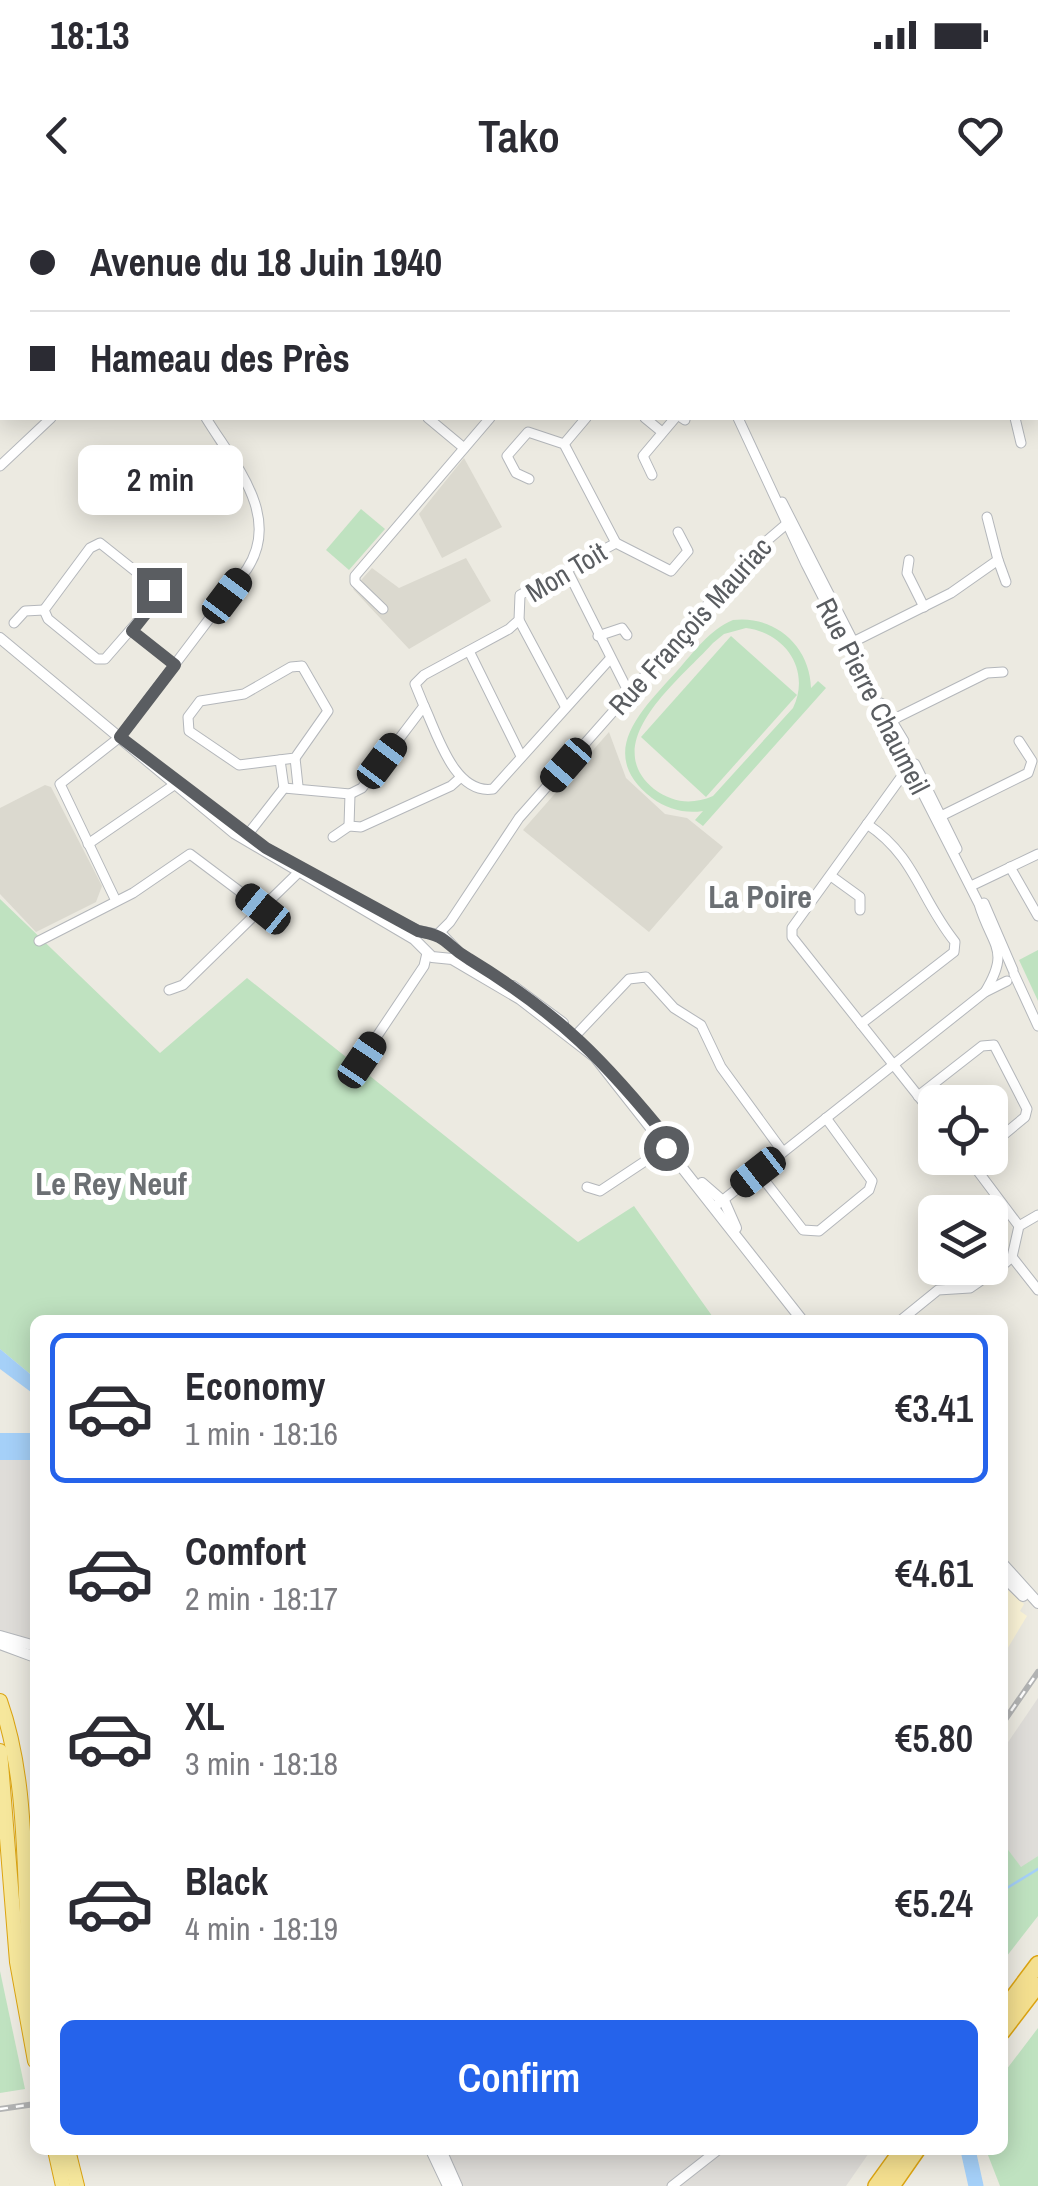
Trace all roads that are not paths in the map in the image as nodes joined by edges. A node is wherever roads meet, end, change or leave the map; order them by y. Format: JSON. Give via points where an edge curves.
{"nodes":[{"id":1,"x":50,"y":420,"type":"edge"},
{"id":2,"x":207,"y":420,"type":"edge"},
{"id":3,"x":430,"y":420,"type":"edge"},
{"id":4,"x":488,"y":420,"type":"edge"},
{"id":5,"x":584,"y":420,"type":"edge"},
{"id":6,"x":647,"y":420,"type":"edge"},
{"id":7,"x":678,"y":420,"type":"edge"},
{"id":8,"x":742,"y":420,"type":"edge"},
{"id":9,"x":1015,"y":420,"type":"edge"},
{"id":10,"x":662,"y":432,"type":"junction"},
{"id":11,"x":1021,"y":443,"type":"dead end"},
{"id":12,"x":564,"y":444,"type":"junction"},
{"id":13,"x":464,"y":448,"type":"junction"},
{"id":14,"x":0,"y":466,"type":"edge"},
{"id":15,"x":652,"y":475,"type":"dead end"},
{"id":16,"x":529,"y":480,"type":"dead end"},
{"id":17,"x":987,"y":517,"type":"dead end"},
{"id":18,"x":789,"y":521,"type":"junction"},
{"id":19,"x":678,"y":532,"type":"dead end"},
{"id":20,"x":616,"y":543,"type":"junction"},
{"id":21,"x":909,"y":560,"type":"dead end"},
{"id":22,"x":998,"y":560,"type":"junction"},
{"id":23,"x":568,"y":572,"type":"junction"},
{"id":24,"x":1006,"y":582,"type":"dead end"},
{"id":25,"x":924,"y":607,"type":"junction"},
{"id":26,"x":383,"y":608,"type":"dead end"},
{"id":27,"x":44,"y":610,"type":"junction"},
{"id":28,"x":519,"y":620,"type":"junction"},
{"id":29,"x":14,"y":623,"type":"dead end"},
{"id":30,"x":132,"y":631,"type":"junction"},
{"id":31,"x":627,"y":635,"type":"dead end"},
{"id":32,"x":598,"y":636,"type":"junction"},
{"id":33,"x":0,"y":638,"type":"edge"},
{"id":34,"x":852,"y":642,"type":"junction"},
{"id":35,"x":469,"y":650,"type":"junction"},
{"id":36,"x":609,"y":660,"type":"junction"},
{"id":37,"x":175,"y":665,"type":"junction"},
{"id":38,"x":1003,"y":672,"type":"dead end"},
{"id":39,"x":629,"y":693,"type":"junction"},
{"id":40,"x":424,"y":706,"type":"junction"},
{"id":41,"x":566,"y":706,"type":"junction"},
{"id":42,"x":889,"y":721,"type":"junction"},
{"id":43,"x":120,"y":737,"type":"junction"},
{"id":44,"x":1020,"y":741,"type":"dead end"},
{"id":45,"x":521,"y":756,"type":"junction"},
{"id":46,"x":295,"y":758,"type":"junction"},
{"id":47,"x":280,"y":760,"type":"junction"},
{"id":48,"x":915,"y":769,"type":"junction"},
{"id":49,"x":460,"y":778,"type":"junction"},
{"id":50,"x":174,"y":785,"type":"junction"},
{"id":51,"x":298,"y":786,"type":"junction"},
{"id":52,"x":284,"y":788,"type":"junction"},
{"id":53,"x":350,"y":794,"type":"junction"},
{"id":54,"x":938,"y":818,"type":"junction"},
{"id":55,"x":867,"y":824,"type":"junction"},
{"id":56,"x":349,"y":826,"type":"junction"},
{"id":57,"x":247,"y":835,"type":"junction"},
{"id":58,"x":332,"y":837,"type":"dead end"},
{"id":59,"x":88,"y":844,"type":"junction"},
{"id":60,"x":1038,"y":854,"type":"edge"},
{"id":61,"x":1010,"y":868,"type":"junction"},
{"id":62,"x":300,"y":872,"type":"junction"},
{"id":63,"x":831,"y":876,"type":"junction"},
{"id":64,"x":972,"y":885,"type":"junction"},
{"id":65,"x":116,"y":901,"type":"junction"},
{"id":66,"x":263,"y":909,"type":"junction"},
{"id":67,"x":860,"y":910,"type":"dead end"},
{"id":68,"x":1038,"y":916,"type":"edge"},
{"id":69,"x":441,"y":937,"type":"junction"},
{"id":70,"x":38,"y":940,"type":"dead end"},
{"id":71,"x":432,"y":954,"type":"junction"},
{"id":72,"x":1006,"y":975,"type":"junction"},
{"id":73,"x":169,"y":990,"type":"dead end"},
{"id":74,"x":862,"y":1024,"type":"junction"},
{"id":75,"x":1038,"y":1026,"type":"edge"},
{"id":76,"x":576,"y":1035,"type":"junction"},
{"id":77,"x":362,"y":1060,"type":"dead end"},
{"id":78,"x":892,"y":1065,"type":"junction"},
{"id":79,"x":932,"y":1085,"type":"edge"},
{"id":80,"x":918,"y":1096,"type":"edge"},
{"id":81,"x":826,"y":1118,"type":"junction"},
{"id":82,"x":1008,"y":1132,"type":"edge"},
{"id":83,"x":669,"y":1146,"type":"junction"},
{"id":84,"x":783,"y":1152,"type":"junction"},
{"id":85,"x":758,"y":1172,"type":"junction"},
{"id":86,"x":982,"y":1175,"type":"edge"},
{"id":87,"x":587,"y":1187,"type":"dead end"},
{"id":88,"x":719,"y":1203,"type":"junction"},
{"id":89,"x":1038,"y":1215,"type":"edge"},
{"id":90,"x":1019,"y":1226,"type":"junction"},
{"id":91,"x":1012,"y":1257,"type":"junction"},
{"id":92,"x":1038,"y":1290,"type":"edge"},
{"id":93,"x":801,"y":1315,"type":"edge"},
{"id":94,"x":801,"y":1315,"type":"edge"},
{"id":95,"x":908,"y":1315,"type":"edge"},
{"id":96,"x":1008,"y":1570,"type":"edge"},
{"id":97,"x":1008,"y":1581,"type":"edge"},
{"id":98,"x":1038,"y":1603,"type":"edge"},
{"id":99,"x":0,"y":1636,"type":"edge"},
{"id":100,"x":0,"y":1644,"type":"edge"},
{"id":101,"x":30,"y":1645,"type":"edge"},
{"id":102,"x":30,"y":1654,"type":"edge"},
{"id":103,"x":0,"y":1702,"type":"edge"},
{"id":104,"x":0,"y":1751,"type":"edge"},
{"id":105,"x":1038,"y":1964,"type":"edge"},
{"id":106,"x":30,"y":1972,"type":"edge"},
{"id":107,"x":1038,"y":1985,"type":"edge"},
{"id":108,"x":1008,"y":2004,"type":"edge"},
{"id":109,"x":1008,"y":2024,"type":"edge"},
{"id":110,"x":30,"y":2034,"type":"edge"},
{"id":111,"x":56,"y":2155,"type":"edge"},
{"id":112,"x":69,"y":2155,"type":"edge"},
{"id":113,"x":433,"y":2155,"type":"edge"},
{"id":114,"x":443,"y":2155,"type":"edge"},
{"id":115,"x":712,"y":2155,"type":"edge"},
{"id":116,"x":898,"y":2155,"type":"edge"},
{"id":117,"x":914,"y":2155,"type":"edge"},
{"id":118,"x":63,"y":2186,"type":"edge"},
{"id":119,"x":77,"y":2186,"type":"edge"},
{"id":120,"x":448,"y":2186,"type":"edge"},
{"id":121,"x":456,"y":2186,"type":"edge"},
{"id":122,"x":672,"y":2186,"type":"edge"},
{"id":123,"x":876,"y":2186,"type":"edge"},
{"id":124,"x":892,"y":2186,"type":"edge"}],
"edges":[{"from":1,"to":14,"type":"street"},
{"from":2,"to":37,"type":"street","via":[[253,496],[261,537],[247,569]]},
{"from":3,"to":13,"type":"street"},
{"from":4,"to":13,"type":"street"},
{"from":5,"to":12,"type":"street"},
{"from":6,"to":10,"type":"street"},
{"from":7,"to":10,"type":"street"},
{"from":8,"to":18,"type":"street","name":"Rue Pierre Chaumeil"},
{"from":9,"to":11,"type":"street"},
{"from":10,"to":15,"type":"street","via":[[643,456]]},
{"from":12,"to":16,"type":"street","via":[[528,432],[507,456]]},
{"from":12,"to":20,"type":"street","name":"Mon Toit"},
{"from":13,"to":26,"type":"street","via":[[354,576]]},
{"from":17,"to":22,"type":"street"},
{"from":18,"to":34,"type":"street","name":"Rue Pierre Chaumeil"},
{"from":18,"to":39,"type":"street","name":"Rue François Mauriac"},
{"from":18,"to":42,"type":"street","name":"Rue Pierre Chaumeil"},
{"from":19,"to":20,"type":"street","name":"Mon Toit","via":[[687,555],[671,571]]},
{"from":20,"to":23,"type":"street","name":"Mon Toit"},
{"from":21,"to":25,"type":"street","via":[[907,572]]},
{"from":22,"to":24,"type":"street"},
{"from":22,"to":25,"type":"street"},
{"from":23,"to":28,"type":"street","name":"Mon Toit","via":[[520,595]]},
{"from":23,"to":32,"type":"street"},
{"from":25,"to":34,"type":"street"},
{"from":27,"to":29,"type":"street","via":[[25,611]]},
{"from":27,"to":30,"type":"street","via":[[97,658],[112,657]]},
{"from":27,"to":30,"type":"street","via":[[100,543],[159,590]]},
{"from":28,"to":35,"type":"street"},
{"from":28,"to":41,"type":"street"},
{"from":30,"to":37,"type":"street"},
{"from":31,"to":32,"type":"street","via":[[622,628]]},
{"from":32,"to":36,"type":"street"},
{"from":33,"to":43,"type":"street"},
{"from":34,"to":42,"type":"street","name":"Rue Pierre Chaumeil"},
{"from":35,"to":40,"type":"street","via":[[415,684]]},
{"from":35,"to":45,"type":"street"},
{"from":36,"to":39,"type":"street"},
{"from":36,"to":41,"type":"street"},
{"from":37,"to":43,"type":"street"},
{"from":38,"to":42,"type":"street","via":[[987,673]]},
{"from":39,"to":69,"type":"street","name":"Rue François Mauriac","via":[[519,818]]},
{"from":40,"to":49,"type":"street"},
{"from":40,"to":53,"type":"street","via":[[362,788]]},
{"from":41,"to":45,"type":"street"},
{"from":42,"to":48,"type":"street","name":"Rue Pierre Chaumeil"},
{"from":43,"to":50,"type":"street"},
{"from":43,"to":57,"type":"street"},
{"from":43,"to":59,"type":"street","via":[[60,784]]},
{"from":44,"to":54,"type":"street","via":[[1032,761],[1028,772]]},
{"from":45,"to":49,"type":"street","via":[[492,789]]},
{"from":46,"to":47,"type":"street"},
{"from":46,"to":47,"type":"street","via":[[328,711],[302,666],[235,697],[209,697],[188,717],[189,731],[229,762]]},
{"from":46,"to":51,"type":"street"},
{"from":47,"to":52,"type":"street"},
{"from":48,"to":54,"type":"street","name":"Rue Pierre Chaumeil"},
{"from":48,"to":55,"type":"street","via":[[902,776]]},
{"from":49,"to":56,"type":"street","via":[[361,827]]},
{"from":50,"to":57,"type":"street"},
{"from":50,"to":59,"type":"street"},
{"from":51,"to":52,"type":"street"},
{"from":51,"to":53,"type":"street"},
{"from":52,"to":57,"type":"street"},
{"from":53,"to":56,"type":"street"},
{"from":54,"to":64,"type":"street","name":"Rue Pierre Chaumeil"},
{"from":55,"to":63,"type":"street"},
{"from":55,"to":74,"type":"street","via":[[902,852],[933,915],[955,942],[954,952]]},
{"from":56,"to":58,"type":"street"},
{"from":57,"to":62,"type":"street"},
{"from":59,"to":65,"type":"street"},
{"from":60,"to":61,"type":"street"},
{"from":61,"to":64,"type":"street"},
{"from":61,"to":68,"type":"street"},
{"from":62,"to":66,"type":"street"},
{"from":62,"to":69,"type":"street"},
{"from":62,"to":71,"type":"street"},
{"from":63,"to":67,"type":"street","via":[[860,896]]},
{"from":63,"to":74,"type":"street","via":[[792,937]]},
{"from":64,"to":72,"type":"street","name":"Rue Pierre Chaumeil"},
{"from":65,"to":66,"type":"street","via":[[190,854]]},
{"from":65,"to":70,"type":"street"},
{"from":66,"to":73,"type":"street","via":[[184,985]]},
{"from":69,"to":71,"type":"street"},
{"from":69,"to":71,"type":"street","via":[[427,938]]},
{"from":69,"to":76,"type":"street"},
{"from":71,"to":77,"type":"street"},
{"from":71,"to":83,"type":"street","via":[[520,999],[591,1054]]},
{"from":72,"to":75,"type":"street"},
{"from":72,"to":78,"type":"street"},
{"from":74,"to":78,"type":"street"},
{"from":76,"to":83,"type":"street"},
{"from":76,"to":84,"type":"street","via":[[640,976],[701,1025],[721,1067]]},
{"from":78,"to":80,"type":"street"},
{"from":78,"to":81,"type":"street"},
{"from":79,"to":82,"type":"street","via":[[982,1046],[994,1045],[1027,1110]]},
{"from":81,"to":84,"type":"street"},
{"from":81,"to":85,"type":"street","via":[[872,1181],[870,1190],[819,1231],[803,1230]]},
{"from":83,"to":87,"type":"street","via":[[600,1191]]},
{"from":83,"to":88,"type":"street"},
{"from":84,"to":85,"type":"street"},
{"from":85,"to":88,"type":"street"},
{"from":86,"to":90,"type":"street"},
{"from":88,"to":93,"type":"street"},
{"from":88,"to":94,"type":"street"},
{"from":89,"to":90,"type":"street"},
{"from":90,"to":91,"type":"street"},
{"from":91,"to":92,"type":"street"},
{"from":91,"to":95,"type":"street","via":[[976,1286],[943,1288]]},
{"from":96,"to":98,"type":"street"},
{"from":97,"to":98,"type":"street"},
{"from":99,"to":101,"type":"street"},
{"from":100,"to":102,"type":"street"},
{"from":103,"to":106,"type":"highway","via":[[18,1786]]},
{"from":104,"to":110,"type":"highway","via":[[17,1962]]},
{"from":105,"to":108,"type":"highway"},
{"from":107,"to":109,"type":"highway"},
{"from":111,"to":118,"type":"highway"},
{"from":112,"to":119,"type":"highway"},
{"from":113,"to":120,"type":"street"},
{"from":114,"to":121,"type":"street"},
{"from":115,"to":122,"type":"street"},
{"from":116,"to":123,"type":"highway"},
{"from":117,"to":124,"type":"highway"}]}
